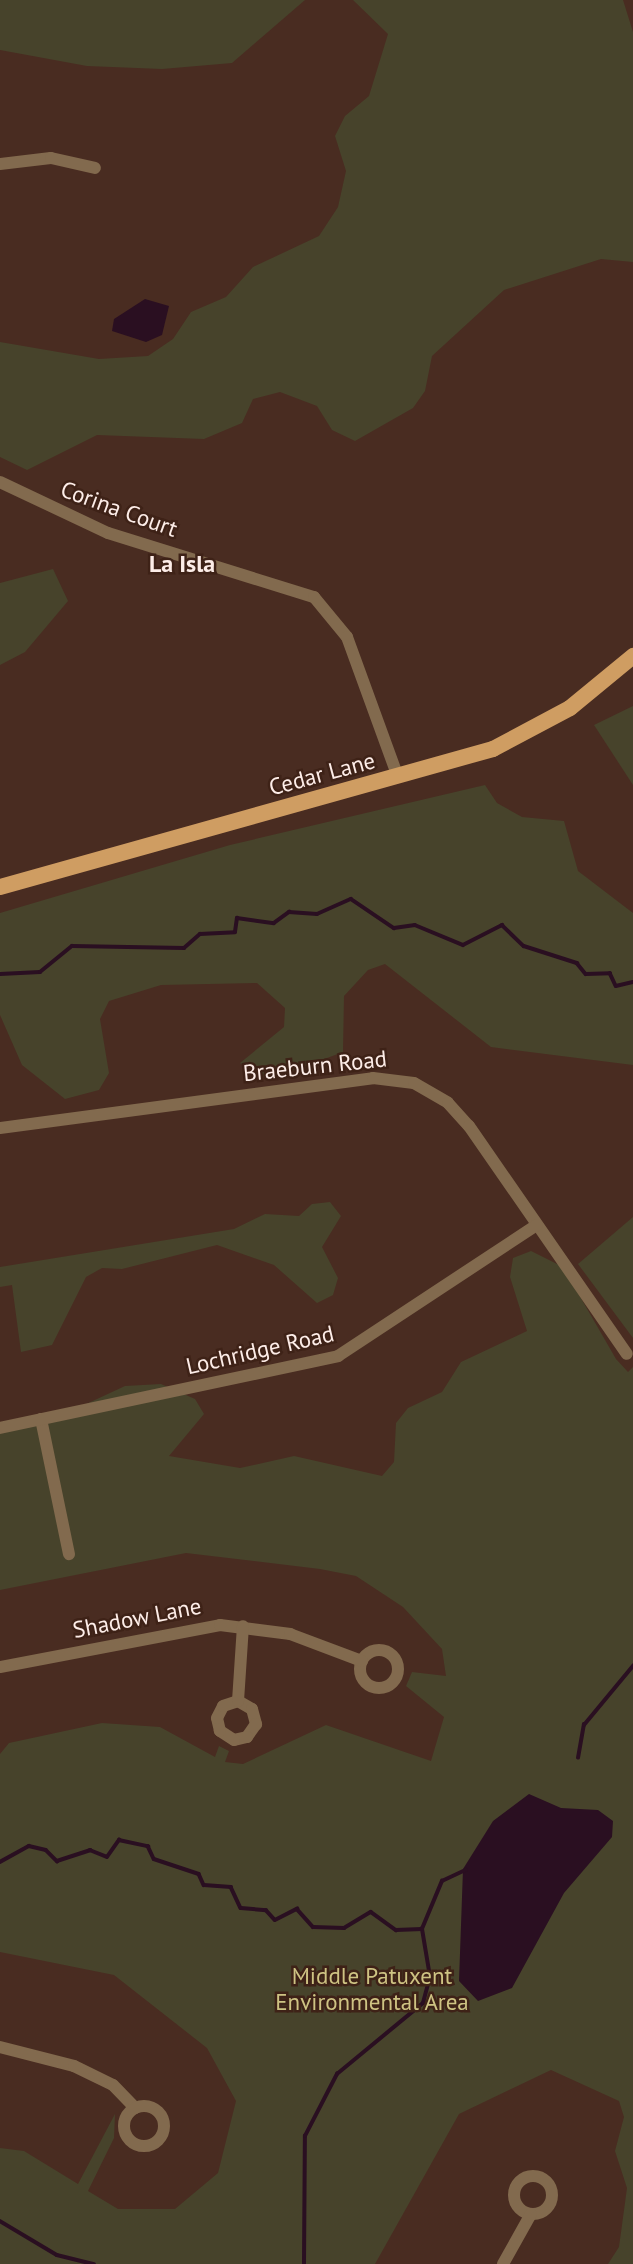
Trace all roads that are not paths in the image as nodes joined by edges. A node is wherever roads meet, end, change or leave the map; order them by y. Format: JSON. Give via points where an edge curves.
{"nodes":[{"id":1,"x":0,"y":164,"type":"edge"},
{"id":2,"x":95,"y":168,"type":"dead end"},
{"id":3,"x":0,"y":482,"type":"edge"},
{"id":4,"x":633,"y":656,"type":"edge"},
{"id":5,"x":398,"y":777,"type":"junction"},
{"id":6,"x":0,"y":887,"type":"edge"},
{"id":7,"x":0,"y":1128,"type":"edge"},
{"id":8,"x":537,"y":1225,"type":"junction"},
{"id":9,"x":627,"y":1354,"type":"dead end"},
{"id":10,"x":41,"y":1419,"type":"junction"},
{"id":11,"x":0,"y":1428,"type":"edge"},
{"id":12,"x":68,"y":1554,"type":"dead end"},
{"id":13,"x":243,"y":1626,"type":"junction"},
{"id":14,"x":362,"y":1661,"type":"dead end"},
{"id":15,"x":0,"y":1667,"type":"edge"},
{"id":16,"x":238,"y":1701,"type":"dead end"},
{"id":17,"x":0,"y":2047,"type":"edge"},
{"id":18,"x":135,"y":2108,"type":"dead end"},
{"id":19,"x":531,"y":2214,"type":"dead end"},
{"id":20,"x":503,"y":2264,"type":"edge"}],
"edges":[{"from":1,"to":2,"type":"street","via":[[51,158]]},
{"from":3,"to":5,"type":"street","name":"Corina Court","via":[[107,533],[281,581],[314,597],[347,637]]},
{"from":4,"to":5,"type":"main road","name":"Cedar Lane","via":[[570,708],[522,738]]},
{"from":5,"to":6,"type":"main road","name":"Cedar Lane"},
{"from":7,"to":8,"type":"street","name":"Braeburn Road","via":[[400,1079],[428,1089],[457,1112]]},
{"from":8,"to":9,"type":"street","name":"Braeburn Road"},
{"from":8,"to":10,"type":"street","name":"Lochridge Road","via":[[338,1356]]},
{"from":10,"to":11,"type":"street","name":"Lochridge Road"},
{"from":10,"to":12,"type":"street"},
{"from":13,"to":14,"type":"street","name":"Shadow Lane","via":[[290,1634]]},
{"from":13,"to":15,"type":"street","name":"Shadow Lane","via":[[180,1629]]},
{"from":13,"to":16,"type":"street"},
{"from":17,"to":18,"type":"street","via":[[74,2066],[113,2085]]},
{"from":19,"to":20,"type":"street"}]}
